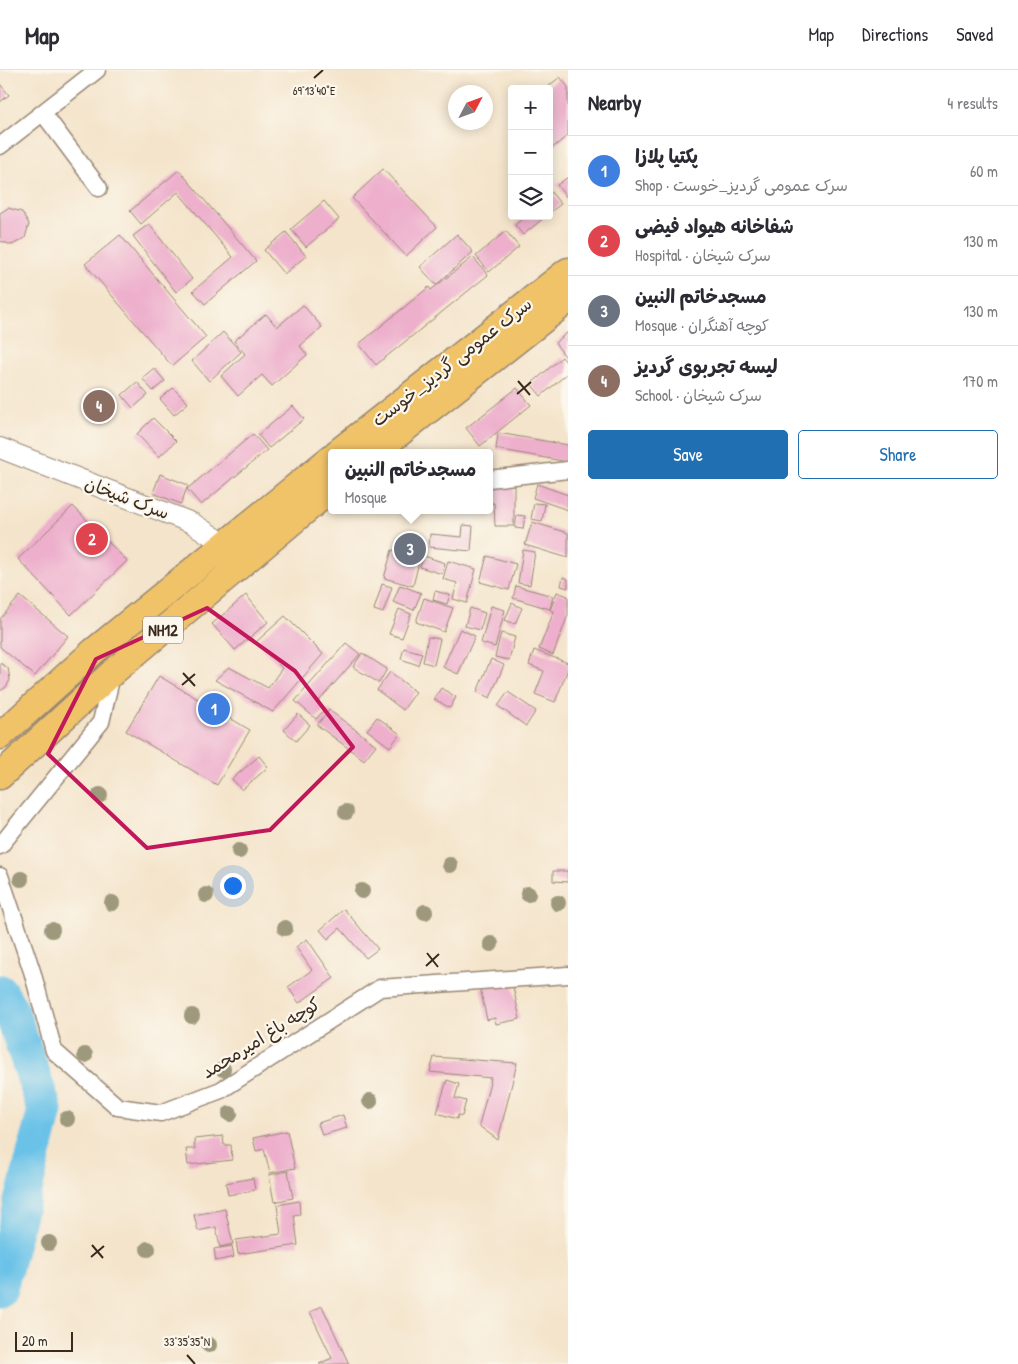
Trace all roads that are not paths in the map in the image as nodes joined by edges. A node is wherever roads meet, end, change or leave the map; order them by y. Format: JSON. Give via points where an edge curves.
{"nodes":[{"id":1,"x":98,"y":70,"type":"edge"},
{"id":2,"x":42,"y":113,"type":"junction"},
{"id":3,"x":0,"y":146,"type":"edge"},
{"id":4,"x":99,"y":188,"type":"dead end"},
{"id":5,"x":568,"y":271,"type":"edge"},
{"id":6,"x":568,"y":300,"type":"edge"},
{"id":7,"x":0,"y":448,"type":"edge"},
{"id":8,"x":372,"y":448,"type":"edge"},
{"id":9,"x":328,"y":460,"type":"edge"},
{"id":10,"x":568,"y":470,"type":"edge"},
{"id":11,"x":493,"y":479,"type":"edge"},
{"id":12,"x":328,"y":492,"type":"edge"},
{"id":13,"x":226,"y":545,"type":"junction"},
{"id":14,"x":245,"y":563,"type":"junction"},
{"id":15,"x":112,"y":672,"type":"junction"},
{"id":16,"x":0,"y":736,"type":"edge"},
{"id":17,"x":0,"y":776,"type":"edge"},
{"id":18,"x":0,"y":846,"type":"edge"},
{"id":19,"x":0,"y":876,"type":"edge"},
{"id":20,"x":568,"y":975,"type":"edge"}],
"edges":[{"from":1,"to":2,"type":"street"},
{"from":2,"to":3,"type":"street"},
{"from":2,"to":4,"type":"street"},
{"from":5,"to":8,"type":"highway","name":"سرک عمومی گردیز_خوست"},
{"from":6,"to":8,"type":"highway","name":"سرک عمومی گردیز_خوست"},
{"from":7,"to":13,"type":"street","name":"سرک شیخان","via":[[192,522]]},
{"from":9,"to":13,"type":"highway","number":"NH12"},
{"from":10,"to":11,"type":"street"},
{"from":12,"to":14,"type":"highway","number":"NH12"},
{"from":13,"to":14,"type":"street","name":"سرک شیخان"},
{"from":13,"to":16,"type":"highway","number":"NH12","via":[[94,652]]},
{"from":14,"to":15,"type":"highway","number":"NH12"},
{"from":15,"to":17,"type":"highway","number":"NH12"},
{"from":15,"to":18,"type":"street","via":[[101,722]]},
{"from":19,"to":20,"type":"street","name":"کوچه باغ امیرمحمد","via":[[32,971],[54,1051],[118,1108],[161,1113],[220,1090],[380,988]]}]}
